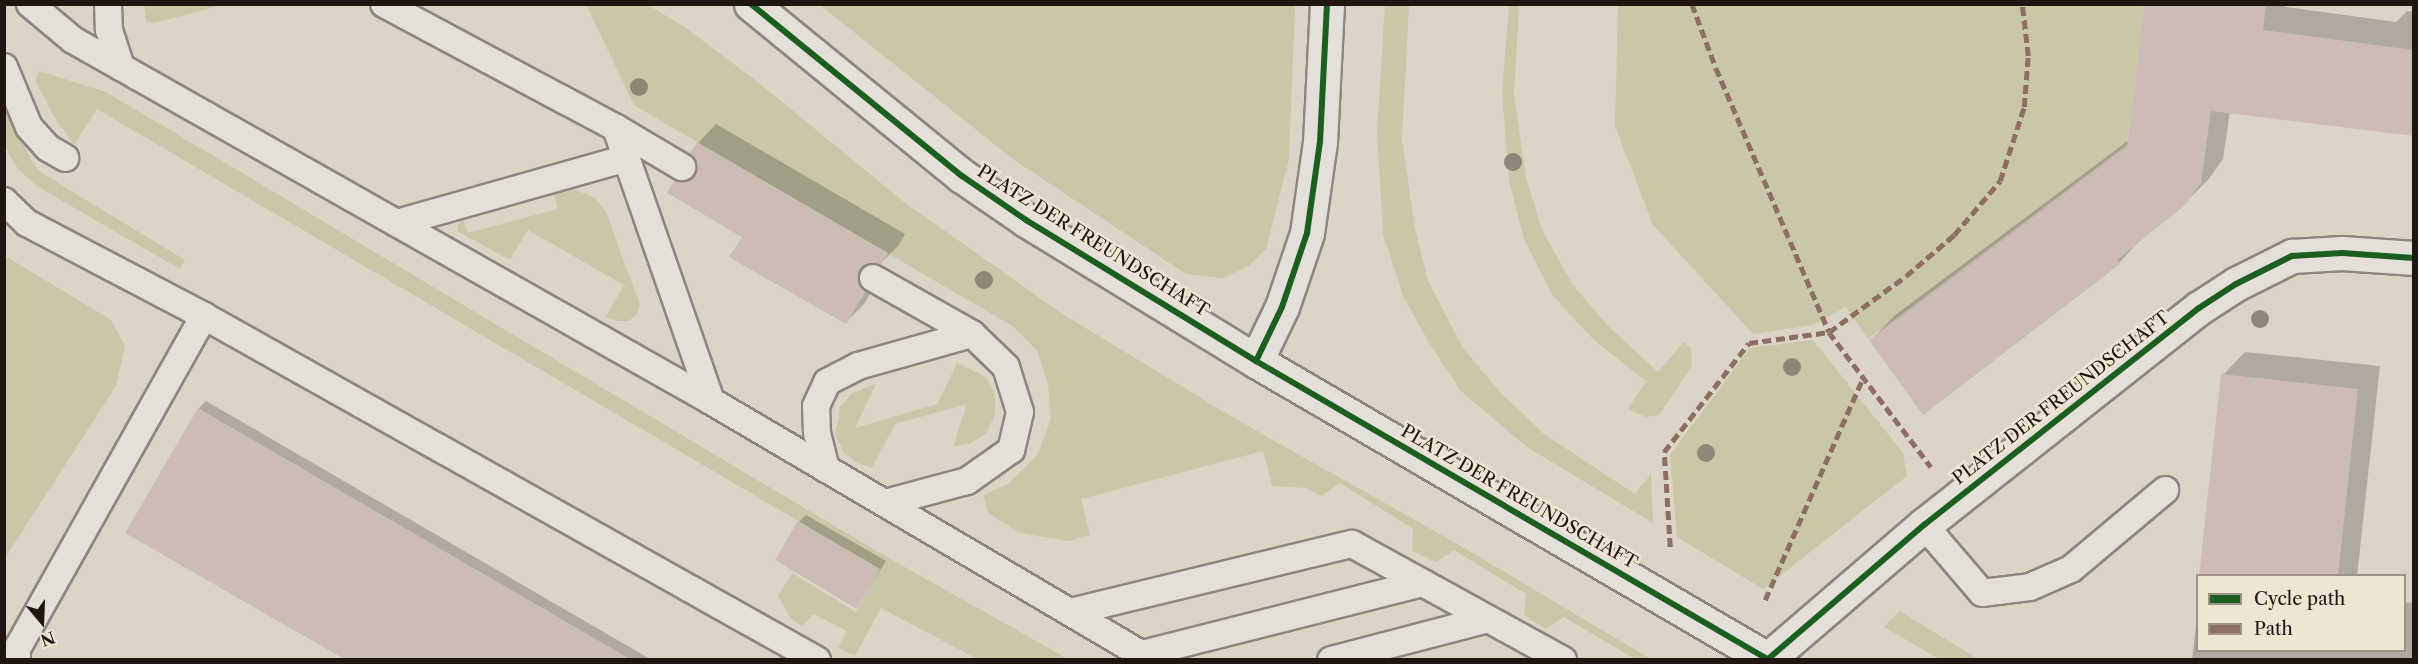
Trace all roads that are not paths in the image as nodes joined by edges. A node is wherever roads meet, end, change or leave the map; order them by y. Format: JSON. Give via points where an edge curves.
{"nodes":[{"id":1,"x":30,"y":4,"type":"edge"},
{"id":2,"x":108,"y":4,"type":"edge"},
{"id":3,"x":384,"y":4,"type":"edge"},
{"id":4,"x":751,"y":4,"type":"edge"},
{"id":5,"x":1327,"y":4,"type":"edge"},
{"id":6,"x":4,"y":67,"type":"edge"},
{"id":7,"x":121,"y":67,"type":"junction"},
{"id":8,"x":616,"y":128,"type":"junction"},
{"id":9,"x":65,"y":158,"type":"dead end"},
{"id":10,"x":626,"y":158,"type":"junction"},
{"id":11,"x":682,"y":167,"type":"dead end"},
{"id":12,"x":4,"y":201,"type":"edge"},
{"id":13,"x":397,"y":223,"type":"junction"},
{"id":14,"x":2414,"y":258,"type":"edge"},
{"id":15,"x":873,"y":278,"type":"dead end"},
{"id":16,"x":204,"y":316,"type":"junction"},
{"id":17,"x":972,"y":334,"type":"junction"},
{"id":18,"x":1256,"y":361,"type":"junction"},
{"id":19,"x":711,"y":401,"type":"junction"},
{"id":20,"x":826,"y":469,"type":"junction"},
{"id":21,"x":2165,"y":490,"type":"dead end"},
{"id":22,"x":885,"y":503,"type":"junction"},
{"id":23,"x":1924,"y":525,"type":"junction"},
{"id":24,"x":1423,"y":583,"type":"junction"},
{"id":25,"x":1070,"y":612,"type":"junction"},
{"id":26,"x":1488,"y":619,"type":"junction"},
{"id":27,"x":1147,"y":657,"type":"edge"},
{"id":28,"x":1768,"y":659,"type":"edge"},
{"id":29,"x":16,"y":660,"type":"edge"},
{"id":30,"x":818,"y":660,"type":"edge"},
{"id":31,"x":1331,"y":660,"type":"edge"},
{"id":32,"x":1563,"y":660,"type":"edge"}],
"edges":[{"from":1,"to":7,"type":"lane","via":[[73,39]]},
{"from":2,"to":7,"type":"lane","via":[[110,30]]},
{"from":3,"to":8,"type":"lane"},
{"from":4,"to":18,"type":"street","name":"PLATZ DER FREUNDSCHAFT","via":[[962,176],[1026,220]]},
{"from":5,"to":18,"type":"street","via":[[1320,142],[1307,233],[1282,307]]},
{"from":6,"to":9,"type":"lane","via":[[29,127],[48,148]]},
{"from":7,"to":13,"type":"lane"},
{"from":8,"to":10,"type":"lane"},
{"from":8,"to":11,"type":"lane"},
{"from":10,"to":13,"type":"lane"},
{"from":10,"to":19,"type":"lane"},
{"from":12,"to":16,"type":"lane","via":[[27,223]]},
{"from":13,"to":19,"type":"lane"},
{"from":14,"to":23,"type":"street","name":"PLATZ DER FREUNDSCHAFT","via":[[2342,253],[2292,256],[2236,284],[2199,308]]},
{"from":15,"to":17,"type":"lane"},
{"from":16,"to":29,"type":"lane","via":[[17,649]]},
{"from":16,"to":30,"type":"lane"},
{"from":17,"to":20,"type":"lane","via":[[858,366],[826,382],[816,406],[817,433]]},
{"from":17,"to":22,"type":"lane","via":[[1006,367],[1020,412],[1011,450],[967,481]]},
{"from":18,"to":28,"type":"street","name":"PLATZ DER FREUNDSCHAFT"},
{"from":19,"to":20,"type":"lane"},
{"from":20,"to":22,"type":"lane"},
{"from":21,"to":23,"type":"lane","via":[[2071,569],[2030,588],[1982,593]]},
{"from":22,"to":25,"type":"lane"},
{"from":23,"to":28,"type":"street","name":"PLATZ DER FREUNDSCHAFT"},
{"from":24,"to":25,"type":"lane","via":[[1353,544]]},
{"from":24,"to":26,"type":"lane"},
{"from":24,"to":27,"type":"lane"},
{"from":25,"to":27,"type":"lane"},
{"from":26,"to":31,"type":"lane"},
{"from":26,"to":32,"type":"lane"}]}
